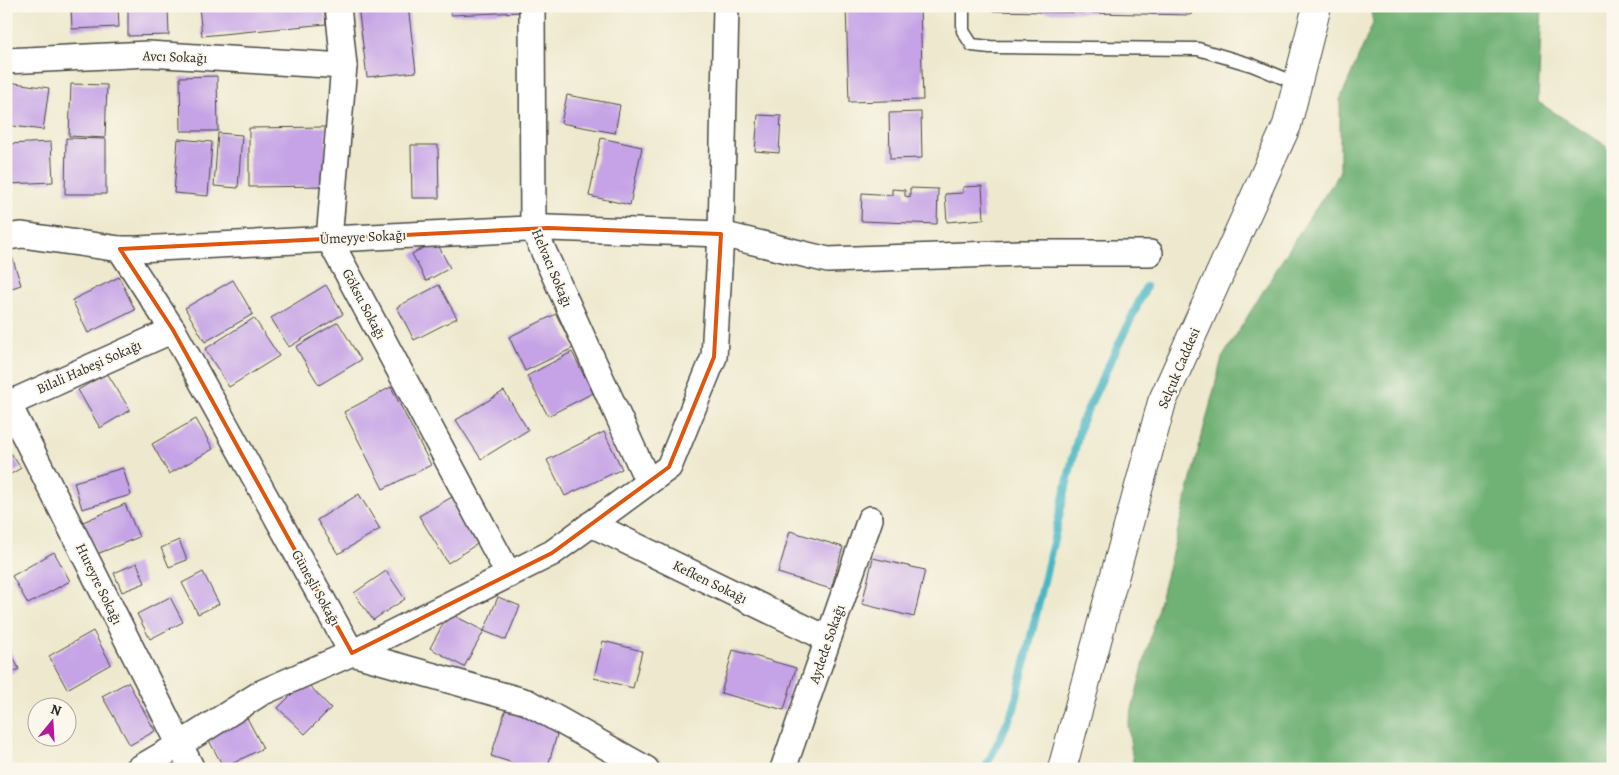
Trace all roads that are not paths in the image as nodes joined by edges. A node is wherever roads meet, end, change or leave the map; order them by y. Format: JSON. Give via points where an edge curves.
{"nodes":[{"id":1,"x":338,"y":6,"type":"edge"},
{"id":2,"x":532,"y":6,"type":"edge"},
{"id":3,"x":726,"y":6,"type":"edge"},
{"id":4,"x":963,"y":6,"type":"edge"},
{"id":5,"x":1317,"y":6,"type":"edge"},
{"id":6,"x":6,"y":61,"type":"edge"},
{"id":7,"x":344,"y":66,"type":"junction"},
{"id":8,"x":1298,"y":84,"type":"junction"},
{"id":9,"x":533,"y":228,"type":"junction"},
{"id":10,"x":722,"y":234,"type":"junction"},
{"id":11,"x":6,"y":237,"type":"edge"},
{"id":12,"x":329,"y":239,"type":"junction"},
{"id":13,"x":120,"y":249,"type":"junction"},
{"id":14,"x":1150,"y":253,"type":"dead end"},
{"id":15,"x":173,"y":330,"type":"junction"},
{"id":16,"x":7,"y":402,"type":"edge"},
{"id":17,"x":648,"y":482,"type":"junction"},
{"id":18,"x":870,"y":519,"type":"dead end"},
{"id":19,"x":591,"y":524,"type":"junction"},
{"id":20,"x":508,"y":576,"type":"junction"},
{"id":21,"x":828,"y":640,"type":"junction"},
{"id":22,"x":352,"y":653,"type":"junction"},
{"id":23,"x":179,"y":745,"type":"junction"},
{"id":24,"x":138,"y":769,"type":"edge"},
{"id":25,"x":192,"y":769,"type":"edge"},
{"id":26,"x":646,"y":769,"type":"edge"},
{"id":27,"x":783,"y":769,"type":"edge"},
{"id":28,"x":1062,"y":769,"type":"edge"}],
"edges":[{"from":1,"to":7,"type":"street"},
{"from":2,"to":9,"type":"street","name":"Helvacı Sokağı"},
{"from":3,"to":10,"type":"street"},
{"from":4,"to":8,"type":"lane","via":[[963,31],[972,45],[1198,49],[1252,65]]},
{"from":5,"to":8,"type":"street","name":"Selçuk Caddesi"},
{"from":6,"to":7,"type":"street","name":"Avcı Sokağı","via":[[148,54]]},
{"from":7,"to":12,"type":"street"},
{"from":8,"to":28,"type":"street","name":"Selçuk Caddesi","via":[[1287,125],[1162,402]]},
{"from":9,"to":10,"type":"street","name":"Ümeyye Sokağı"},
{"from":9,"to":12,"type":"street","name":"Ümeyye Sokağı"},
{"from":9,"to":17,"type":"street","name":"Helvacı Sokağı"},
{"from":10,"to":14,"type":"street","name":"Ümeyye Sokağı","via":[[828,260],[1020,253]]},
{"from":10,"to":17,"type":"street","via":[[714,358],[668,467]]},
{"from":11,"to":13,"type":"street","name":"Ümeyye Sokağı","via":[[22,235]]},
{"from":12,"to":13,"type":"street","name":"Ümeyye Sokağı"},
{"from":12,"to":20,"type":"street","name":"Göksu Sokağı"},
{"from":13,"to":15,"type":"street","name":"Güneşli Sokağı"},
{"from":15,"to":16,"type":"street","name":"Bilali Habeşi Sokağı"},
{"from":15,"to":22,"type":"street","name":"Güneşli Sokağı"},
{"from":16,"to":23,"type":"street","name":"Hureyre Sokağı"},
{"from":17,"to":19,"type":"street"},
{"from":18,"to":21,"type":"street","name":"Aydede Sokağı"},
{"from":19,"to":20,"type":"street","via":[[552,552]]},
{"from":19,"to":21,"type":"street","name":"Kefken Sokağı"},
{"from":20,"to":22,"type":"street"},
{"from":21,"to":27,"type":"street","name":"Aydede Sokağı"},
{"from":22,"to":23,"type":"street","via":[[261,692]]},
{"from":22,"to":26,"type":"street","via":[[527,702]]},
{"from":23,"to":24,"type":"street"},
{"from":23,"to":25,"type":"street","name":"Hureyre Sokağı"}]}
